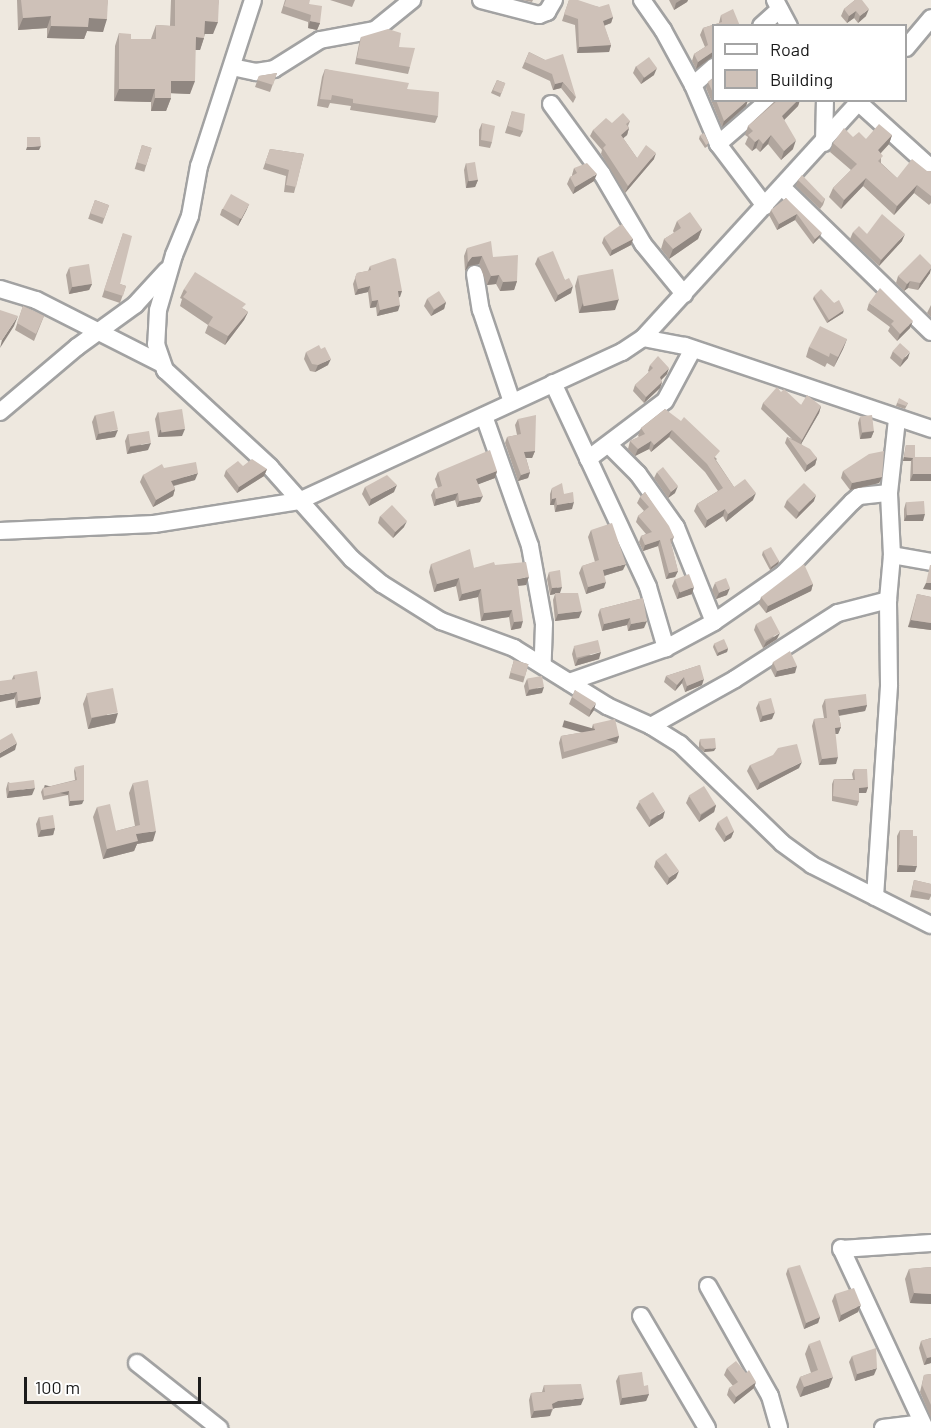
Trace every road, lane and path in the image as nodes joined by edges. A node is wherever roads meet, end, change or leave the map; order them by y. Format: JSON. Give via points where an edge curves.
{"nodes":[{"id":1,"x":253,"y":0,"type":"edge"},
{"id":2,"x":412,"y":0,"type":"edge"},
{"id":3,"x":481,"y":0,"type":"edge"},
{"id":4,"x":554,"y":0,"type":"edge"},
{"id":5,"x":642,"y":0,"type":"edge"},
{"id":6,"x":777,"y":4,"type":"edge"},
{"id":7,"x":931,"y":18,"type":"edge"},
{"id":8,"x":762,"y":24,"type":"edge"},
{"id":9,"x":788,"y":24,"type":"edge"},
{"id":10,"x":907,"y":47,"type":"edge"},
{"id":11,"x":232,"y":67,"type":"junction"},
{"id":12,"x":712,"y":69,"type":"edge"},
{"id":13,"x":693,"y":85,"type":"junction"},
{"id":14,"x":767,"y":102,"type":"edge"},
{"id":15,"x":825,"y":102,"type":"edge"},
{"id":16,"x":858,"y":102,"type":"edge"},
{"id":17,"x":860,"y":102,"type":"edge"},
{"id":18,"x":551,"y":104,"type":"dead end"},
{"id":19,"x":824,"y":143,"type":"junction"},
{"id":20,"x":718,"y":144,"type":"junction"},
{"id":21,"x":931,"y":168,"type":"edge"},
{"id":22,"x":782,"y":187,"type":"junction"},
{"id":23,"x":765,"y":206,"type":"junction"},
{"id":24,"x":169,"y":267,"type":"junction"},
{"id":25,"x":475,"y":274,"type":"dead end"},
{"id":26,"x":0,"y":289,"type":"edge"},
{"id":27,"x":684,"y":294,"type":"junction"},
{"id":28,"x":99,"y":330,"type":"junction"},
{"id":29,"x":931,"y":332,"type":"edge"},
{"id":30,"x":643,"y":338,"type":"junction"},
{"id":31,"x":693,"y":349,"type":"junction"},
{"id":32,"x":160,"y":363,"type":"junction"},
{"id":33,"x":553,"y":383,"type":"junction"},
{"id":34,"x":512,"y":402,"type":"junction"},
{"id":35,"x":0,"y":412,"type":"edge"},
{"id":36,"x":484,"y":416,"type":"junction"},
{"id":37,"x":897,"y":419,"type":"junction"},
{"id":38,"x":931,"y":429,"type":"edge"},
{"id":39,"x":609,"y":445,"type":"junction"},
{"id":40,"x":588,"y":459,"type":"junction"},
{"id":41,"x":889,"y":493,"type":"junction"},
{"id":42,"x":299,"y":501,"type":"junction"},
{"id":43,"x":0,"y":531,"type":"edge"},
{"id":44,"x":892,"y":555,"type":"junction"},
{"id":45,"x":931,"y":562,"type":"edge"},
{"id":46,"x":888,"y":600,"type":"junction"},
{"id":47,"x":714,"y":622,"type":"junction"},
{"id":48,"x":666,"y":648,"type":"junction"},
{"id":49,"x":543,"y":663,"type":"junction"},
{"id":50,"x":569,"y":682,"type":"junction"},
{"id":51,"x":651,"y":726,"type":"junction"},
{"id":52,"x":875,"y":897,"type":"junction"},
{"id":53,"x":931,"y":925,"type":"edge"},
{"id":54,"x":931,"y":1243,"type":"edge"},
{"id":55,"x":708,"y":1286,"type":"dead end"},
{"id":56,"x":641,"y":1316,"type":"dead end"},
{"id":57,"x":137,"y":1363,"type":"dead end"},
{"id":58,"x":923,"y":1425,"type":"edge"},
{"id":59,"x":219,"y":1428,"type":"edge"},
{"id":60,"x":707,"y":1428,"type":"edge"},
{"id":61,"x":779,"y":1428,"type":"edge"},
{"id":62,"x":883,"y":1428,"type":"edge"}],
"edges":[{"from":1,"to":11,"type":"street"},
{"from":2,"to":11,"type":"street","via":[[375,30],[320,40],[274,69],[256,72]]},
{"from":3,"to":4,"type":"street","via":[[539,15],[547,12]]},
{"from":5,"to":13,"type":"street"},
{"from":6,"to":8,"type":"street"},
{"from":6,"to":9,"type":"street"},
{"from":7,"to":10,"type":"street"},
{"from":11,"to":24,"type":"street","via":[[199,166],[190,216]]},
{"from":12,"to":13,"type":"street"},
{"from":13,"to":20,"type":"street"},
{"from":14,"to":20,"type":"street"},
{"from":15,"to":19,"type":"street"},
{"from":16,"to":19,"type":"street"},
{"from":17,"to":21,"type":"street"},
{"from":18,"to":27,"type":"street","via":[[602,174],[644,244]]},
{"from":19,"to":22,"type":"street"},
{"from":20,"to":23,"type":"street"},
{"from":22,"to":23,"type":"street"},
{"from":22,"to":29,"type":"street"},
{"from":23,"to":27,"type":"street"},
{"from":24,"to":28,"type":"street","via":[[135,305]]},
{"from":24,"to":32,"type":"street","via":[[156,331]]},
{"from":25,"to":34,"type":"street","via":[[481,310]]},
{"from":26,"to":28,"type":"street","via":[[36,300]]},
{"from":27,"to":30,"type":"street"},
{"from":28,"to":32,"type":"street"},
{"from":28,"to":35,"type":"street"},
{"from":30,"to":31,"type":"street"},
{"from":30,"to":33,"type":"street"},
{"from":31,"to":37,"type":"street"},
{"from":31,"to":39,"type":"street","via":[[665,401]]},
{"from":32,"to":42,"type":"street","via":[[270,467]]},
{"from":33,"to":34,"type":"street"},
{"from":33,"to":40,"type":"street"},
{"from":34,"to":36,"type":"street"},
{"from":36,"to":42,"type":"street"},
{"from":36,"to":49,"type":"street","via":[[530,546],[544,624]]},
{"from":37,"to":38,"type":"street"},
{"from":37,"to":41,"type":"street"},
{"from":39,"to":40,"type":"street"},
{"from":39,"to":47,"type":"street","via":[[638,474],[676,527]]},
{"from":40,"to":48,"type":"street","via":[[648,587]]},
{"from":41,"to":44,"type":"street"},
{"from":41,"to":47,"type":"street","via":[[860,496],[783,574]]},
{"from":42,"to":43,"type":"street","via":[[154,524]]},
{"from":42,"to":49,"type":"street","via":[[352,560],[420,609]]},
{"from":44,"to":45,"type":"street"},
{"from":44,"to":46,"type":"street"},
{"from":46,"to":51,"type":"street","via":[[838,613],[735,679]]},
{"from":46,"to":52,"type":"street","via":[[889,684]]},
{"from":47,"to":48,"type":"street"},
{"from":48,"to":50,"type":"street"},
{"from":49,"to":50,"type":"street"},
{"from":50,"to":51,"type":"street","via":[[607,706]]},
{"from":51,"to":52,"type":"street","via":[[704,765],[782,843],[843,884]]},
{"from":52,"to":53,"type":"street"},
{"from":54,"to":58,"type":"street","via":[[841,1248]]},
{"from":55,"to":61,"type":"street","via":[[770,1396]]},
{"from":56,"to":60,"type":"street"},
{"from":57,"to":59,"type":"street"},
{"from":58,"to":62,"type":"street"}]}
